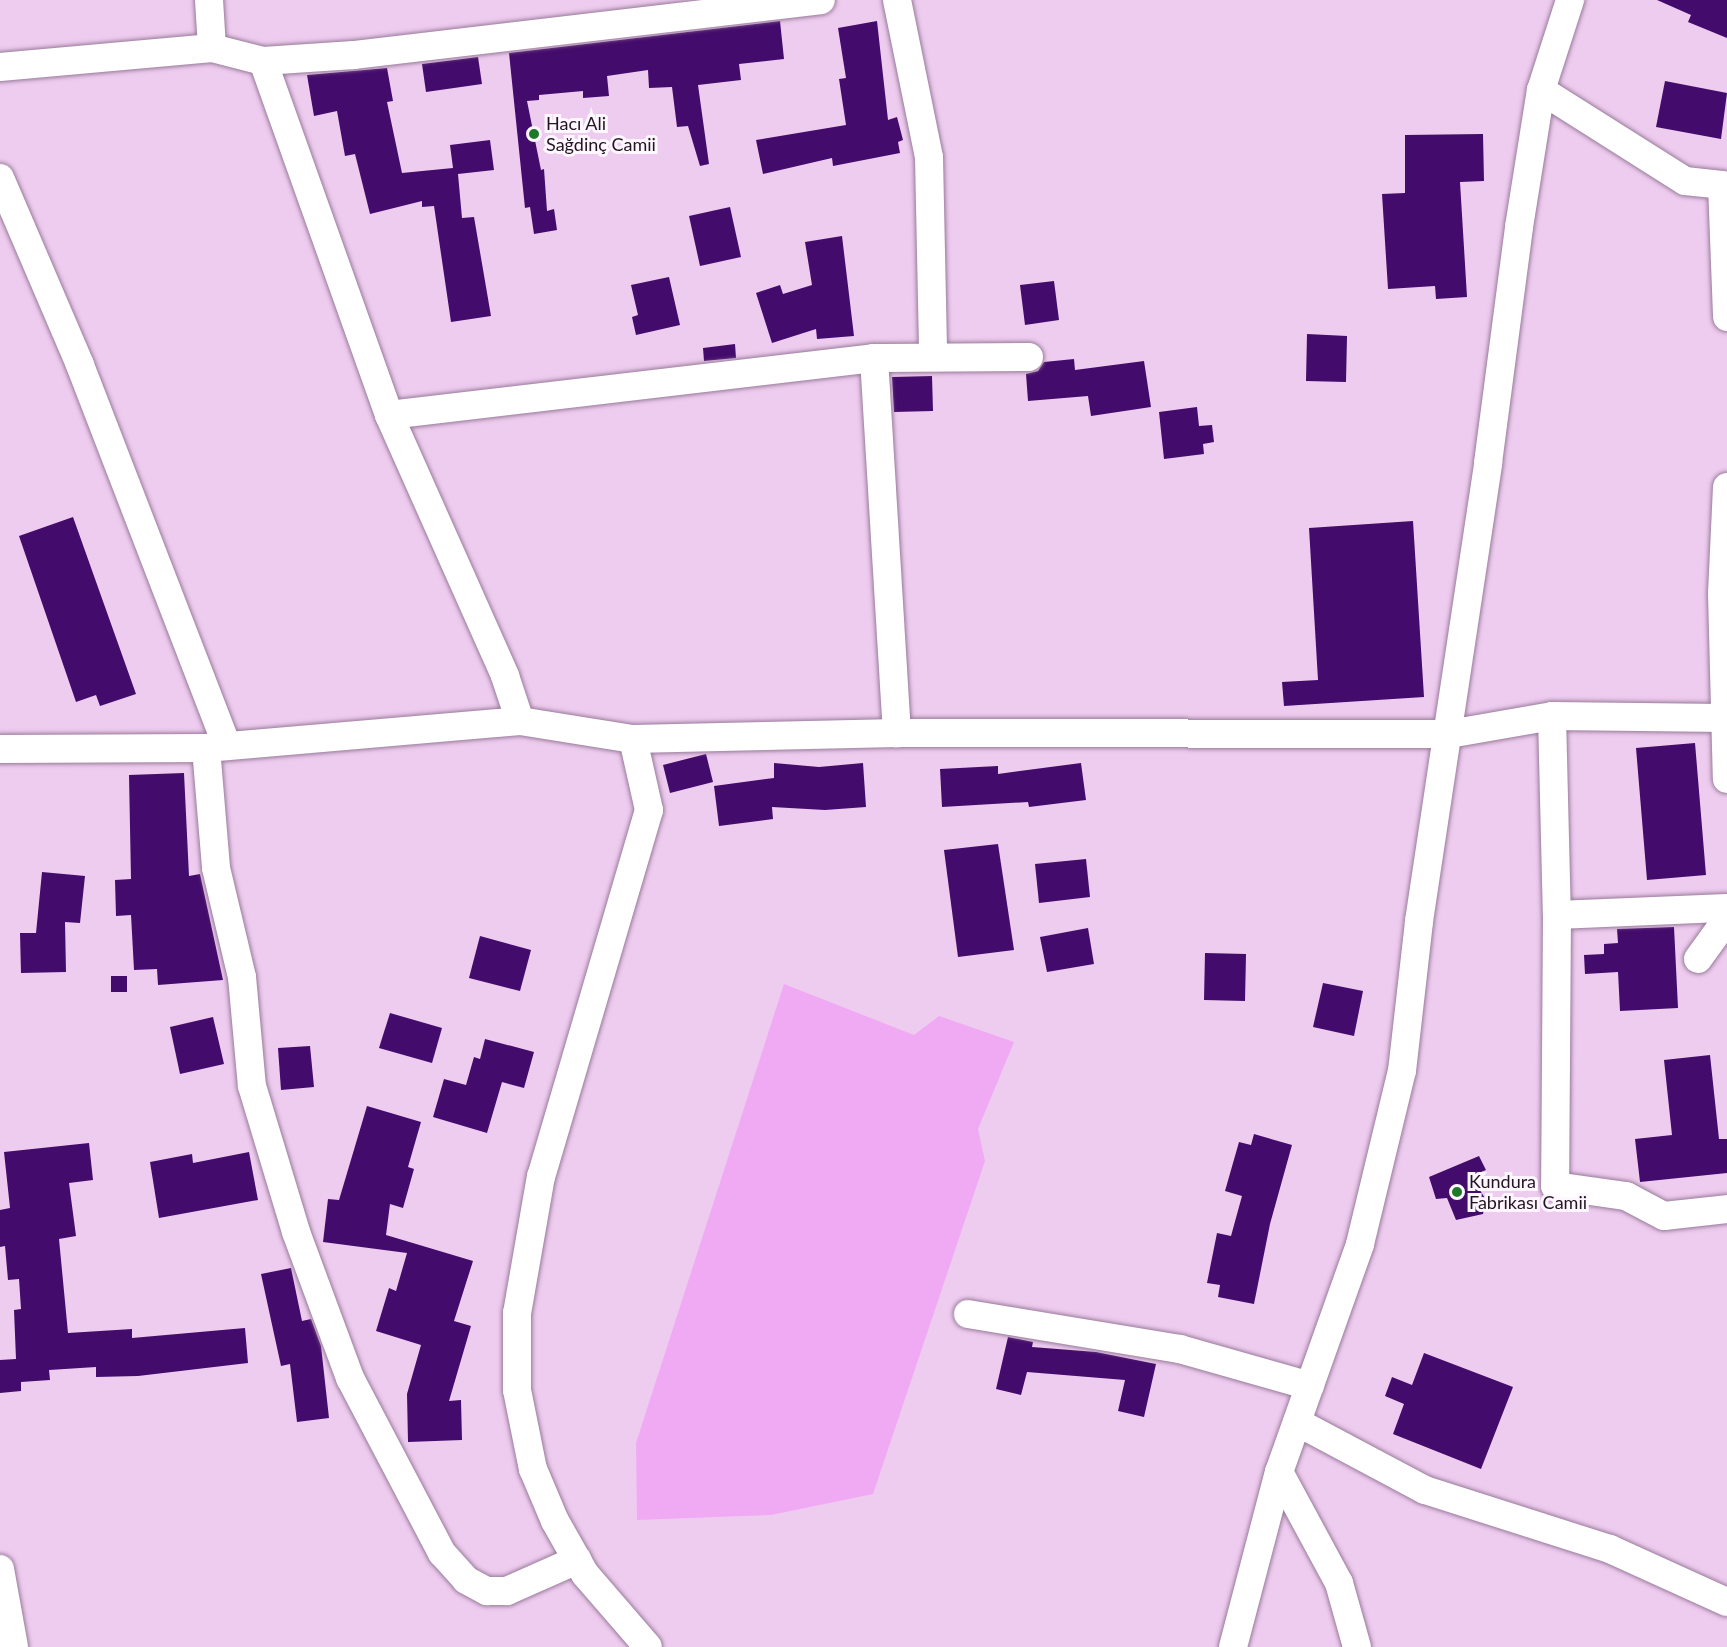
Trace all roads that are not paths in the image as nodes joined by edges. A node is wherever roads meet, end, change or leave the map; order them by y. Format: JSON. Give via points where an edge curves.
{"nodes":[{"id":1,"x":209,"y":0,"type":"edge"},
{"id":2,"x":821,"y":0,"type":"edge"},
{"id":3,"x":897,"y":0,"type":"edge"},
{"id":4,"x":1570,"y":0,"type":"edge"},
{"id":5,"x":212,"y":48,"type":"junction"},
{"id":6,"x":263,"y":61,"type":"junction"},
{"id":7,"x":0,"y":67,"type":"edge"},
{"id":8,"x":1541,"y":90,"type":"junction"},
{"id":9,"x":0,"y":178,"type":"edge"},
{"id":10,"x":1727,"y":317,"type":"edge"},
{"id":11,"x":933,"y":356,"type":"junction"},
{"id":12,"x":1029,"y":357,"type":"dead end"},
{"id":13,"x":874,"y":358,"type":"junction"},
{"id":14,"x":389,"y":415,"type":"junction"},
{"id":15,"x":1727,"y":487,"type":"edge"},
{"id":16,"x":1552,"y":716,"type":"junction"},
{"id":17,"x":1725,"y":718,"type":"junction"},
{"id":18,"x":520,"y":721,"type":"junction"},
{"id":19,"x":897,"y":733,"type":"junction"},
{"id":20,"x":1449,"y":734,"type":"junction"},
{"id":21,"x":633,"y":739,"type":"junction"},
{"id":22,"x":216,"y":746,"type":"junction"},
{"id":23,"x":0,"y":749,"type":"edge"},
{"id":24,"x":1727,"y":779,"type":"edge"},
{"id":25,"x":1727,"y":908,"type":"edge"},
{"id":26,"x":1557,"y":915,"type":"junction"},
{"id":27,"x":1727,"y":919,"type":"edge"},
{"id":28,"x":1698,"y":959,"type":"dead end"},
{"id":29,"x":1727,"y":1209,"type":"edge"},
{"id":30,"x":968,"y":1314,"type":"dead end"},
{"id":31,"x":1310,"y":1386,"type":"junction"},
{"id":32,"x":1297,"y":1422,"type":"junction"},
{"id":33,"x":1279,"y":1472,"type":"junction"},
{"id":34,"x":577,"y":1560,"type":"junction"},
{"id":35,"x":0,"y":1569,"type":"edge"},
{"id":36,"x":1727,"y":1602,"type":"edge"},
{"id":37,"x":14,"y":1647,"type":"edge"},
{"id":38,"x":648,"y":1647,"type":"edge"},
{"id":39,"x":1233,"y":1647,"type":"edge"},
{"id":40,"x":1357,"y":1647,"type":"edge"}],
"edges":[{"from":1,"to":5,"type":"street"},
{"from":2,"to":6,"type":"street","via":[[354,56]]},
{"from":3,"to":11,"type":"street","via":[[929,157]]},
{"from":4,"to":8,"type":"street"},
{"from":5,"to":6,"type":"street"},
{"from":5,"to":7,"type":"street"},
{"from":6,"to":14,"type":"street"},
{"from":8,"to":10,"type":"street","via":[[1685,181],[1722,184]]},
{"from":8,"to":20,"type":"street","via":[[1504,320]]},
{"from":9,"to":22,"type":"street","via":[[85,376]]},
{"from":11,"to":12,"type":"street"},
{"from":11,"to":13,"type":"street"},
{"from":13,"to":14,"type":"street"},
{"from":13,"to":19,"type":"street"},
{"from":14,"to":18,"type":"street","via":[[505,676]]},
{"from":15,"to":17,"type":"street","via":[[1722,594]]},
{"from":16,"to":17,"type":"street"},
{"from":16,"to":20,"type":"street"},
{"from":16,"to":26,"type":"street"},
{"from":17,"to":24,"type":"street"},
{"from":18,"to":21,"type":"street"},
{"from":18,"to":22,"type":"street"},
{"from":19,"to":20,"type":"street"},
{"from":19,"to":21,"type":"street"},
{"from":20,"to":31,"type":"street","via":[[1419,921],[1402,1071],[1360,1244]]},
{"from":21,"to":34,"type":"street","via":[[648,810],[541,1176],[517,1313],[517,1390],[533,1469]]},
{"from":22,"to":23,"type":"street"},
{"from":22,"to":34,"type":"street","via":[[216,868],[242,977],[252,1086],[296,1232],[350,1378],[442,1553],[466,1580],[487,1591],[507,1591]]},
{"from":25,"to":26,"type":"street"},
{"from":26,"to":29,"type":"street","via":[[1556,1186],[1626,1196],[1664,1216]]},
{"from":27,"to":28,"type":"street"},
{"from":30,"to":31,"type":"street","via":[[1180,1349]]},
{"from":31,"to":32,"type":"street"},
{"from":32,"to":33,"type":"street"},
{"from":32,"to":36,"type":"street","via":[[1425,1490],[1610,1549]]},
{"from":33,"to":39,"type":"street"},
{"from":33,"to":40,"type":"street","via":[[1339,1583]]},
{"from":34,"to":38,"type":"street","via":[[627,1627]]},
{"from":35,"to":37,"type":"street"}]}
